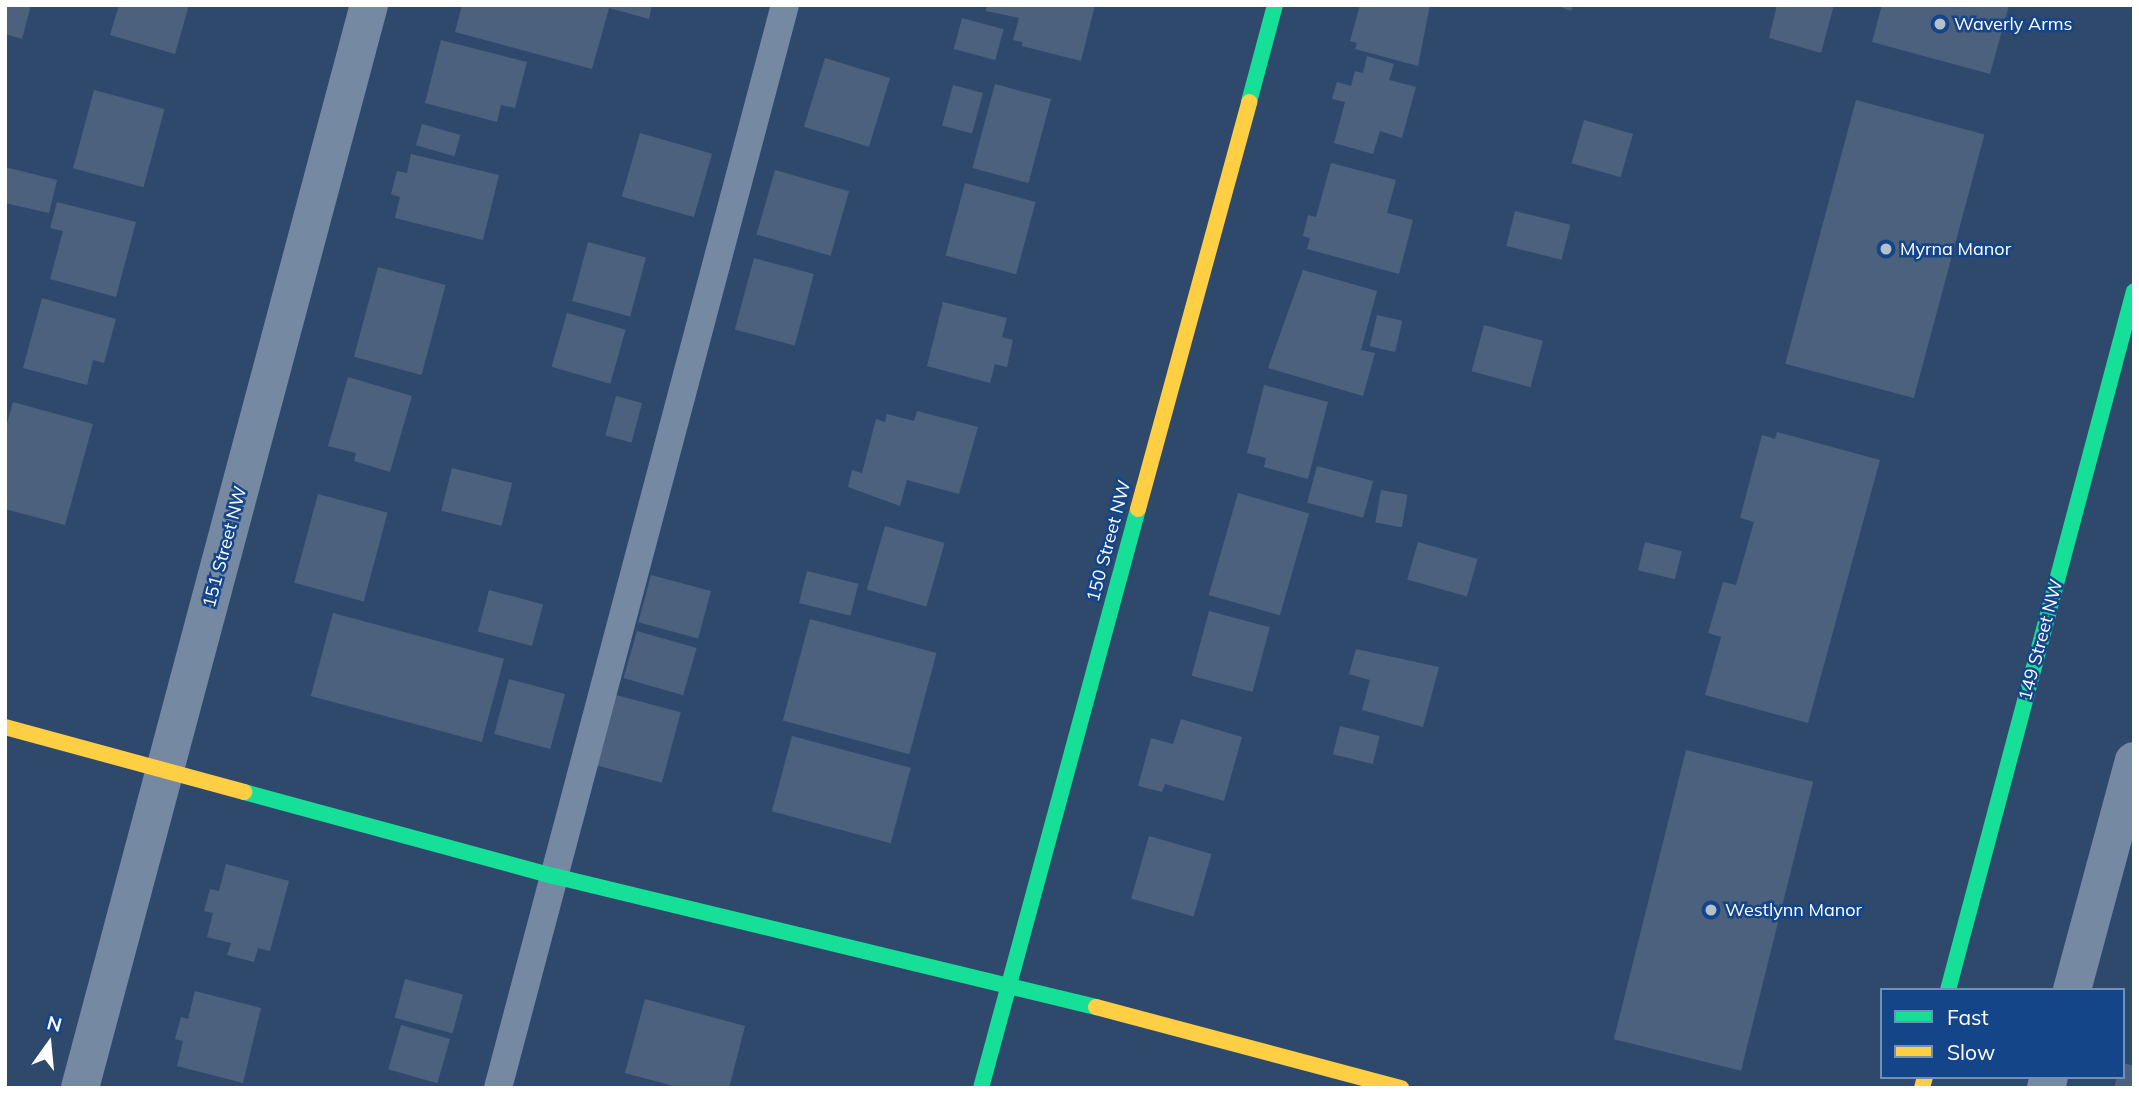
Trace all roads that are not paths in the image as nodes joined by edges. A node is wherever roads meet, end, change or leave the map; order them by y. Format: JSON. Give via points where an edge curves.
{"nodes":[{"id":1,"x":369,"y":5,"type":"edge"},
{"id":2,"x":785,"y":5,"type":"edge"},
{"id":3,"x":1275,"y":5,"type":"edge"},
{"id":4,"x":2134,"y":290,"type":"edge"},
{"id":5,"x":5,"y":727,"type":"edge"},
{"id":6,"x":2134,"y":761,"type":"edge"},
{"id":7,"x":166,"y":771,"type":"junction"},
{"id":8,"x":554,"y":876,"type":"junction"},
{"id":9,"x":1009,"y":984,"type":"junction"},
{"id":10,"x":1949,"y":988,"type":"edge"},
{"id":11,"x":2073,"y":988,"type":"edge"},
{"id":12,"x":80,"y":1088,"type":"edge"},
{"id":13,"x":498,"y":1088,"type":"edge"},
{"id":14,"x":981,"y":1088,"type":"edge"},
{"id":15,"x":1401,"y":1088,"type":"edge"}],
"edges":[{"from":1,"to":7,"type":"street","name":"151 Street NW"},
{"from":2,"to":8,"type":"lane"},
{"from":3,"to":9,"type":"street","name":"150 Street NW"},
{"from":4,"to":10,"type":"street","name":"149 Street NW"},
{"from":5,"to":7,"type":"street"},
{"from":6,"to":11,"type":"street"},
{"from":7,"to":8,"type":"street"},
{"from":7,"to":12,"type":"street","name":"151 Street NW"},
{"from":8,"to":9,"type":"street"},
{"from":8,"to":13,"type":"lane"},
{"from":9,"to":14,"type":"street","name":"150 Street NW"},
{"from":9,"to":15,"type":"street"}]}
